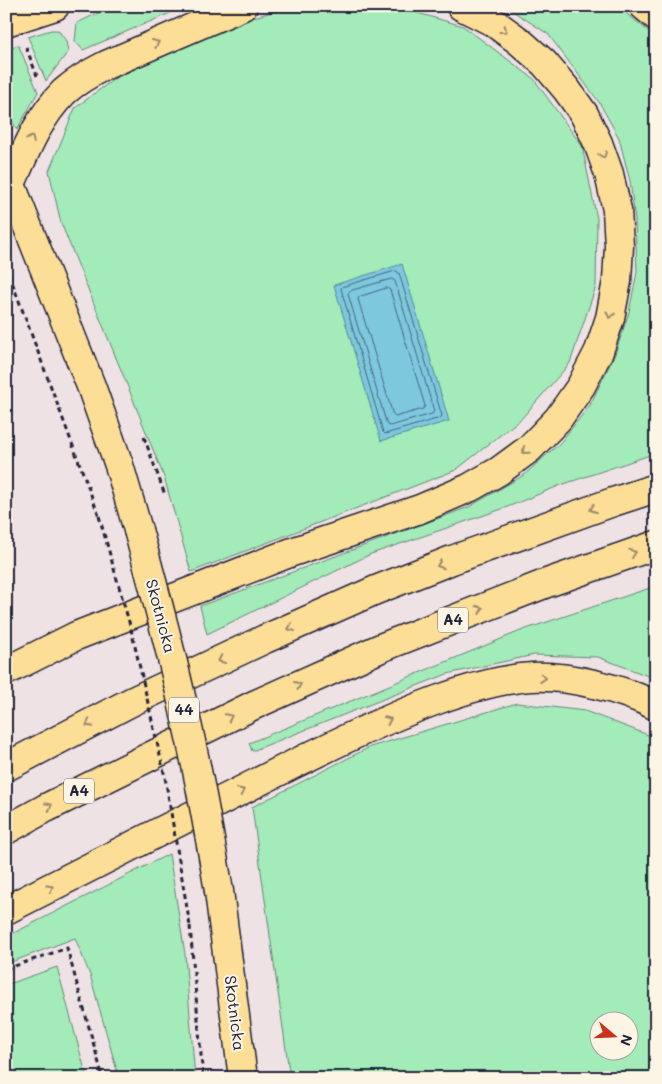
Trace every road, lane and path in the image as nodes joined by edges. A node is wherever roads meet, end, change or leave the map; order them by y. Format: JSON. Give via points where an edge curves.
{"nodes":[{"id":1,"x":55,"y":6,"type":"edge"},
{"id":2,"x":243,"y":6,"type":"edge"},
{"id":3,"x":462,"y":6,"type":"edge"},
{"id":4,"x":644,"y":6,"type":"edge"},
{"id":5,"x":656,"y":16,"type":"edge"},
{"id":6,"x":15,"y":32,"type":"edge"},
{"id":7,"x":50,"y":108,"type":"junction"},
{"id":8,"x":9,"y":178,"type":"edge"},
{"id":9,"x":6,"y":266,"type":"edge"},
{"id":10,"x":142,"y":433,"type":"dead end"},
{"id":11,"x":656,"y":488,"type":"edge"},
{"id":12,"x":166,"y":495,"type":"dead end"},
{"id":13,"x":656,"y":545,"type":"edge"},
{"id":14,"x":6,"y":670,"type":"edge"},
{"id":15,"x":656,"y":706,"type":"edge"},
{"id":16,"x":6,"y":767,"type":"edge"},
{"id":17,"x":6,"y":830,"type":"edge"},
{"id":18,"x":6,"y":910,"type":"edge"},
{"id":19,"x":6,"y":969,"type":"edge"},
{"id":20,"x":103,"y":1078,"type":"edge"},
{"id":21,"x":203,"y":1078,"type":"edge"},
{"id":22,"x":243,"y":1078,"type":"edge"}],
"edges":[{"from":1,"to":6,"type":"main road"},
{"from":7,"to":2,"type":"main road","one_way":true,"via":[[64,92],[93,72]]},
{"from":3,"to":14,"type":"main road","one_way":true,"via":[[493,22],[544,63],[584,114],[609,174],[620,246],[610,318],[599,351],[558,419],[528,449],[469,488],[76,636]]},
{"from":4,"to":5,"type":"main road"},
{"from":6,"to":7,"type":"path"},
{"from":8,"to":7,"type":"main road","one_way":true},
{"from":8,"to":22,"type":"main road","name":"Skotnicka","number":"44","bridge":true,"via":[[91,386],[138,530],[166,633],[186,715],[220,891]]},
{"from":9,"to":21,"type":"path","bridge":true,"via":[[98,516],[131,629],[165,778],[190,926]]},
{"from":10,"to":12,"type":"path"},
{"from":11,"to":16,"type":"main road","one_way":true,"via":[[376,590],[133,701]]},
{"from":17,"to":13,"type":"main road","number":"A4","one_way":true,"via":[[278,693],[383,647],[547,583]]},
{"from":18,"to":15,"type":"main road","one_way":true,"via":[[352,735],[457,693],[494,682],[532,677],[570,679],[612,689]]},
{"from":19,"to":20,"type":"path","via":[[66,948]]}]}
